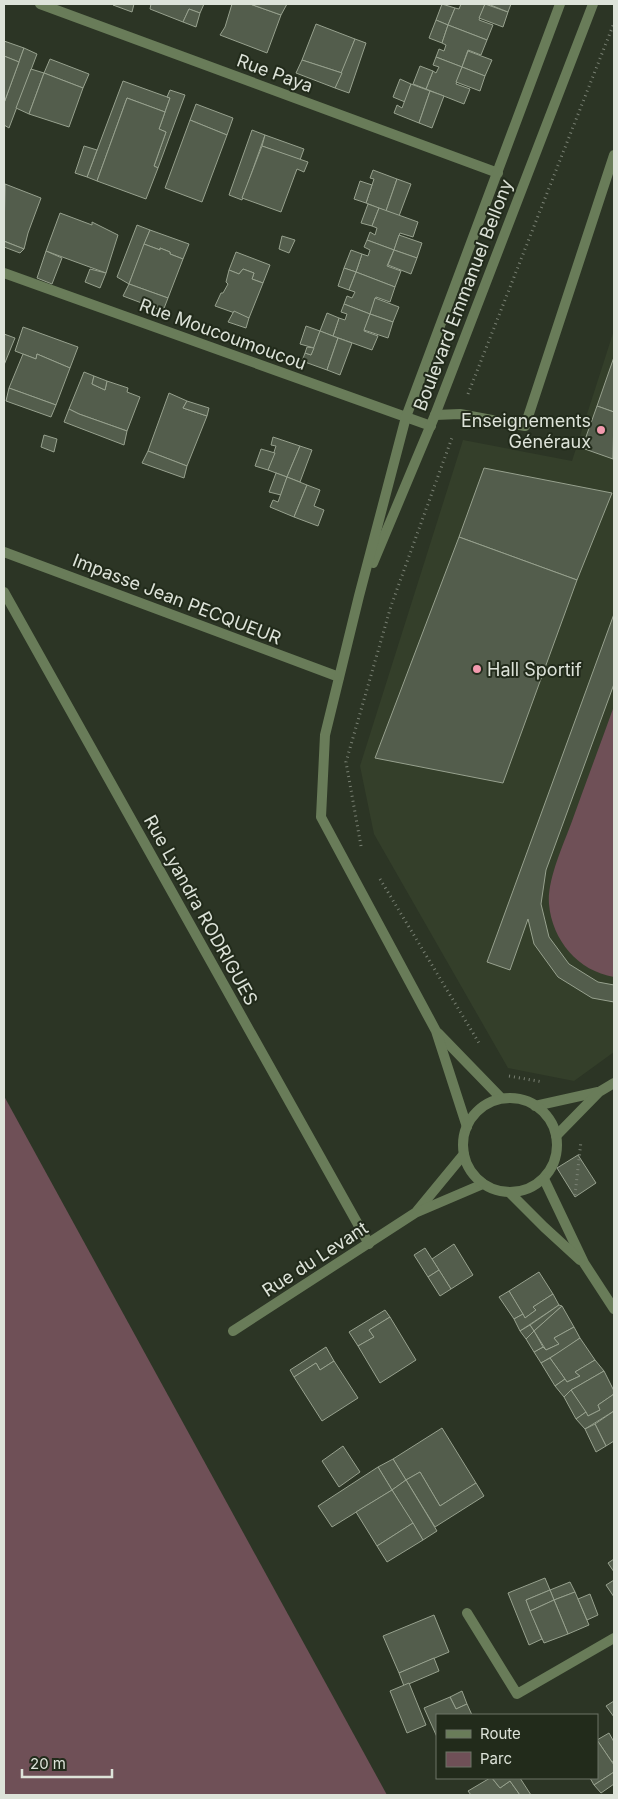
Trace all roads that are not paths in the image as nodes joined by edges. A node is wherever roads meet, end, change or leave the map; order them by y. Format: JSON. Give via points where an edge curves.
{"nodes":[{"id":1,"x":40,"y":4,"type":"edge"},
{"id":2,"x":560,"y":4,"type":"edge"},
{"id":3,"x":593,"y":4,"type":"edge"},
{"id":4,"x":614,"y":155,"type":"edge"},
{"id":5,"x":498,"y":173,"type":"junction"},
{"id":6,"x":4,"y":273,"type":"edge"},
{"id":7,"x":435,"y":415,"type":"junction"},
{"id":8,"x":406,"y":417,"type":"junction"},
{"id":9,"x":431,"y":426,"type":"junction"},
{"id":10,"x":4,"y":552,"type":"edge"},
{"id":11,"x":4,"y":592,"type":"edge"},
{"id":12,"x":359,"y":596,"type":"junction"},
{"id":13,"x":339,"y":677,"type":"junction"},
{"id":14,"x":436,"y":1031,"type":"junction"},
{"id":15,"x":614,"y":1083,"type":"edge"},
{"id":16,"x":598,"y":1092,"type":"junction"},
{"id":17,"x":501,"y":1098,"type":"junction"},
{"id":18,"x":535,"y":1106,"type":"junction"},
{"id":19,"x":467,"y":1127,"type":"junction"},
{"id":20,"x":556,"y":1136,"type":"junction"},
{"id":21,"x":464,"y":1154,"type":"junction"},
{"id":22,"x":544,"y":1178,"type":"junction"},
{"id":23,"x":483,"y":1184,"type":"junction"},
{"id":24,"x":509,"y":1192,"type":"junction"},
{"id":25,"x":415,"y":1213,"type":"junction"},
{"id":26,"x":369,"y":1244,"type":"junction"},
{"id":27,"x":584,"y":1263,"type":"junction"},
{"id":28,"x":614,"y":1309,"type":"edge"},
{"id":29,"x":233,"y":1331,"type":"dead end"},
{"id":30,"x":467,"y":1614,"type":"dead end"},
{"id":31,"x":614,"y":1638,"type":"edge"}],
"edges":[{"from":1,"to":5,"type":"street","name":"Rue Paya"},
{"from":2,"to":5,"type":"street","name":"Boulevard Emmanuel Bellony"},
{"from":3,"to":7,"type":"street","name":"Boulevard Emmanuel Bellony"},
{"from":4,"to":7,"type":"street","via":[[525,426],[460,414]]},
{"from":5,"to":8,"type":"street","name":"Boulevard Emmanuel Bellony"},
{"from":6,"to":8,"type":"street","name":"Rue Moucoumoucou"},
{"from":7,"to":9,"type":"street","name":"Boulevard Emmanuel Bellony"},
{"from":8,"to":9,"type":"street","name":"Rue Moucoumoucou"},
{"from":8,"to":12,"type":"street","name":"Boulevard Emmanuel Bellony"},
{"from":9,"to":12,"type":"street","name":"Boulevard Emmanuel Bellony"},
{"from":10,"to":13,"type":"street","name":"Impasse Jean PECQUEUR"},
{"from":11,"to":26,"type":"street","name":"Rue Lyandra RODRIGUES"},
{"from":12,"to":13,"type":"street","name":"Boulevard Emmanuel Bellony"},
{"from":13,"to":14,"type":"street","name":"Boulevard Emmanuel Bellony","via":[[324,735],[321,817]]},
{"from":14,"to":17,"type":"street","name":"Boulevard Emmanuel Bellony"},
{"from":14,"to":19,"type":"street","name":"Boulevard Emmanuel Bellony"},
{"from":15,"to":16,"type":"street"},
{"from":16,"to":18,"type":"street"},
{"from":16,"to":20,"type":"street"},
{"from":17,"to":18,"type":"street","via":[[520,1098]]},
{"from":17,"to":19,"type":"street","via":[[484,1106],[471,1118]]},
{"from":18,"to":20,"type":"street","via":[[550,1119]]},
{"from":19,"to":21,"type":"street"},
{"from":20,"to":22,"type":"street","via":[[556,1155]]},
{"from":21,"to":23,"type":"street","via":[[470,1171]]},
{"from":21,"to":25,"type":"street","name":"Rue du Levant"},
{"from":22,"to":24,"type":"street","via":[[518,1192]]},
{"from":22,"to":27,"type":"street"},
{"from":23,"to":24,"type":"street"},
{"from":23,"to":25,"type":"street","name":"Rue du Levant"},
{"from":24,"to":27,"type":"street"},
{"from":25,"to":26,"type":"street","name":"Rue du Levant"},
{"from":26,"to":29,"type":"street","name":"Rue du Levant"},
{"from":27,"to":28,"type":"street"},
{"from":30,"to":31,"type":"street","via":[[517,1694]]}]}
